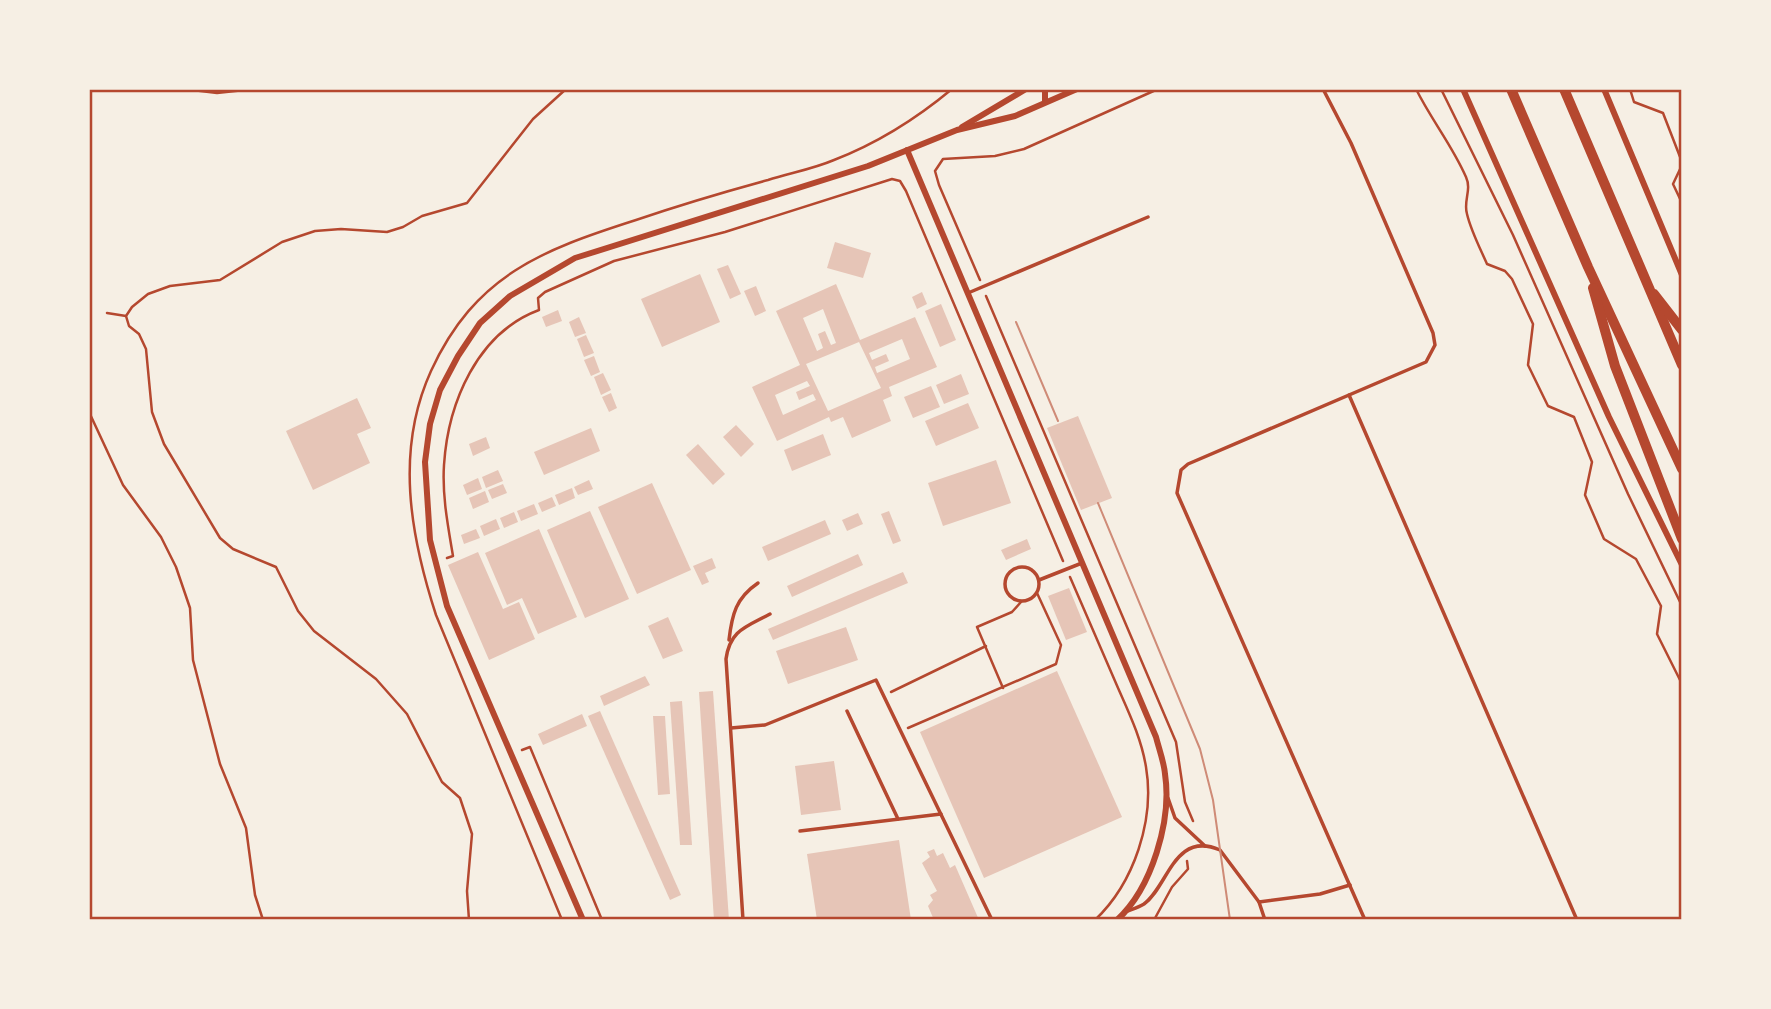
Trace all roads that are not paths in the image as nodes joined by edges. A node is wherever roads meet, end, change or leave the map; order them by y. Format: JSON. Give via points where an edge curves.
{"nodes":[{"id":1,"x":1026,"y":89,"type":"edge"},
{"id":2,"x":1045,"y":89,"type":"edge"},
{"id":3,"x":1061,"y":89,"type":"edge"},
{"id":4,"x":1077,"y":89,"type":"edge"},
{"id":5,"x":1323,"y":89,"type":"edge"},
{"id":6,"x":1463,"y":89,"type":"edge"},
{"id":7,"x":1511,"y":89,"type":"edge"},
{"id":8,"x":1563,"y":89,"type":"edge"},
{"id":9,"x":1604,"y":89,"type":"edge"},
{"id":10,"x":1069,"y":93,"type":"junction"},
{"id":11,"x":1045,"y":102,"type":"junction"},
{"id":12,"x":957,"y":130,"type":"junction"},
{"id":13,"x":907,"y":149,"type":"junction"},
{"id":14,"x":1148,"y":217,"type":"dead end"},
{"id":15,"x":1588,"y":267,"type":"junction"},
{"id":16,"x":1682,"y":275,"type":"edge"},
{"id":17,"x":1649,"y":289,"type":"junction"},
{"id":18,"x":968,"y":293,"type":"junction"},
{"id":19,"x":1682,"y":330,"type":"edge"},
{"id":20,"x":1682,"y":365,"type":"edge"},
{"id":21,"x":1349,"y":395,"type":"junction"},
{"id":22,"x":1682,"y":470,"type":"edge"},
{"id":23,"x":1682,"y":539,"type":"edge"},
{"id":24,"x":1084,"y":562,"type":"junction"},
{"id":25,"x":1682,"y":565,"type":"edge"},
{"id":26,"x":1039,"y":580,"type":"junction"},
{"id":27,"x":758,"y":583,"type":"dead end"},
{"id":28,"x":770,"y":614,"type":"dead end"},
{"id":29,"x":728,"y":641,"type":"junction"},
{"id":30,"x":847,"y":711,"type":"dead end"},
{"id":31,"x":731,"y":728,"type":"junction"},
{"id":32,"x":1166,"y":794,"type":"junction"},
{"id":33,"x":941,"y":814,"type":"junction"},
{"id":34,"x":898,"y":819,"type":"junction"},
{"id":35,"x":800,"y":831,"type":"dead end"},
{"id":36,"x":1207,"y":847,"type":"junction"},
{"id":37,"x":1350,"y":885,"type":"junction"},
{"id":38,"x":1259,"y":902,"type":"junction"},
{"id":39,"x":1126,"y":912,"type":"junction"},
{"id":40,"x":583,"y":920,"type":"edge"},
{"id":41,"x":743,"y":920,"type":"edge"},
{"id":42,"x":992,"y":920,"type":"edge"},
{"id":43,"x":1117,"y":920,"type":"edge"},
{"id":44,"x":1265,"y":920,"type":"edge"},
{"id":45,"x":1365,"y":920,"type":"edge"},
{"id":46,"x":1577,"y":920,"type":"edge"}],
"edges":[{"from":1,"to":12,"type":"street"},
{"from":2,"to":11,"type":"street"},
{"from":3,"to":10,"type":"street"},
{"from":4,"to":10,"type":"street"},
{"from":5,"to":21,"type":"lane","via":[[1360,163],[1435,345],[1426,362]]},
{"from":6,"to":25,"type":"street","via":[[1609,417]]},
{"from":7,"to":15,"type":"main road"},
{"from":8,"to":17,"type":"main road"},
{"from":9,"to":16,"type":"street"},
{"from":10,"to":11,"type":"street"},
{"from":11,"to":12,"type":"street","via":[[1014,116]]},
{"from":12,"to":13,"type":"street"},
{"from":13,"to":18,"type":"street"},
{"from":13,"to":40,"type":"street","via":[[868,166],[575,258],[533,279],[480,323],[440,390],[425,462],[430,540],[447,606]]},
{"from":14,"to":18,"type":"lane"},
{"from":15,"to":22,"type":"main road"},
{"from":15,"to":23,"type":"main road","via":[[1615,366]]},
{"from":17,"to":19,"type":"main road"},
{"from":17,"to":20,"type":"main road"},
{"from":18,"to":24,"type":"street"},
{"from":21,"to":37,"type":"lane","via":[[1188,464],[1181,470],[1177,493]]},
{"from":21,"to":46,"type":"lane"},
{"from":24,"to":26,"type":"lane"},
{"from":24,"to":32,"type":"street","via":[[1156,737]]},
{"from":26,"to":26,"type":"lane","via":[[1026,567],[1017,568],[1009,573],[1006,591],[1012,599],[1030,600],[1037,593]]},
{"from":27,"to":29,"type":"lane","via":[[733,610]]},
{"from":28,"to":29,"type":"lane"},
{"from":29,"to":31,"type":"lane"},
{"from":30,"to":34,"type":"lane"},
{"from":31,"to":33,"type":"lane","via":[[765,724],[876,680]]},
{"from":31,"to":41,"type":"lane"},
{"from":32,"to":36,"type":"lane","via":[[1175,818]]},
{"from":32,"to":39,"type":"street","via":[[1165,825],[1149,870]]},
{"from":33,"to":34,"type":"lane"},
{"from":33,"to":42,"type":"lane"},
{"from":34,"to":35,"type":"lane"},
{"from":36,"to":38,"type":"lane","via":[[1220,850],[1230,860]]},
{"from":36,"to":39,"type":"lane","via":[[1173,861],[1145,903]]},
{"from":37,"to":38,"type":"lane"},
{"from":37,"to":45,"type":"lane"},
{"from":38,"to":44,"type":"lane"},
{"from":39,"to":43,"type":"street"}]}
